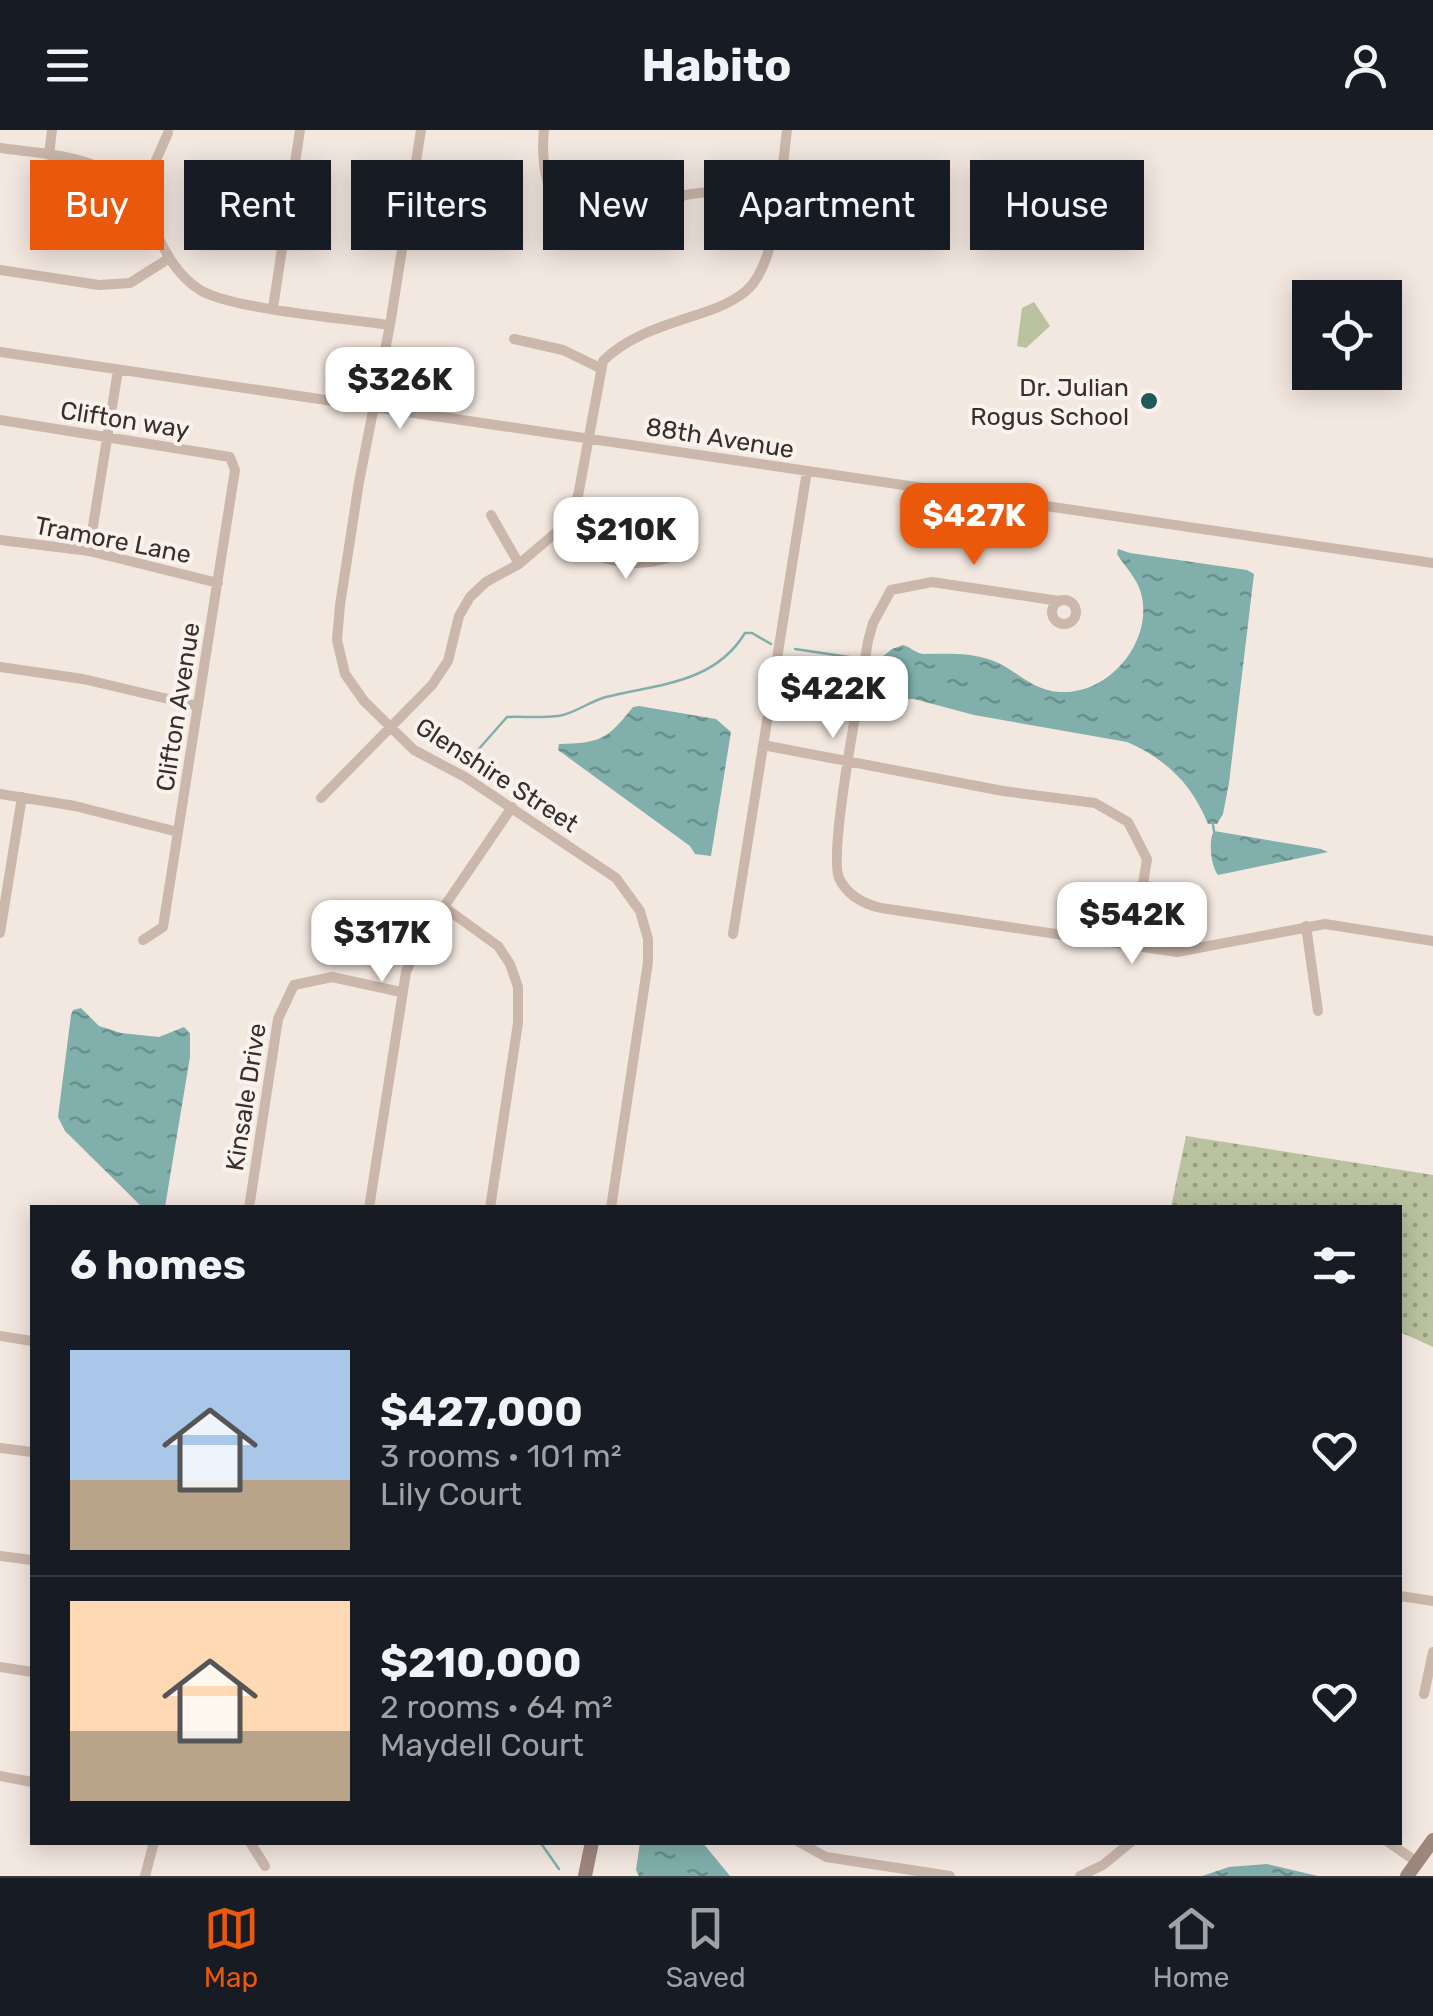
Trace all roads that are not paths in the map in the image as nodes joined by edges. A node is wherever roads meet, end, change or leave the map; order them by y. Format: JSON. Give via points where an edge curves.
{"nodes":[{"id":1,"x":52,"y":130,"type":"edge"},
{"id":2,"x":300,"y":130,"type":"edge"},
{"id":3,"x":420,"y":130,"type":"edge"},
{"id":4,"x":544,"y":130,"type":"edge"},
{"id":5,"x":788,"y":130,"type":"edge"},
{"id":6,"x":168,"y":133,"type":"dead end"},
{"id":7,"x":0,"y":148,"type":"edge"},
{"id":8,"x":48,"y":155,"type":"junction"},
{"id":9,"x":73,"y":160,"type":"edge"},
{"id":10,"x":156,"y":160,"type":"edge"},
{"id":11,"x":783,"y":160,"type":"edge"},
{"id":12,"x":704,"y":193,"type":"edge"},
{"id":13,"x":163,"y":250,"type":"edge"},
{"id":14,"x":768,"y":250,"type":"edge"},
{"id":15,"x":168,"y":259,"type":"junction"},
{"id":16,"x":0,"y":270,"type":"edge"},
{"id":17,"x":273,"y":308,"type":"junction"},
{"id":18,"x":390,"y":325,"type":"junction"},
{"id":19,"x":514,"y":339,"type":"dead end"},
{"id":20,"x":0,"y":352,"type":"edge"},
{"id":21,"x":600,"y":368,"type":"junction"},
{"id":22,"x":118,"y":370,"type":"junction"},
{"id":23,"x":374,"y":408,"type":"junction"},
{"id":24,"x":0,"y":420,"type":"edge"},
{"id":25,"x":106,"y":437,"type":"junction"},
{"id":26,"x":586,"y":438,"type":"junction"},
{"id":27,"x":235,"y":470,"type":"joint"},
{"id":28,"x":807,"y":471,"type":"junction"},
{"id":29,"x":490,"y":514,"type":"dead end"},
{"id":30,"x":559,"y":530,"type":"junction"},
{"id":31,"x":0,"y":540,"type":"edge"},
{"id":32,"x":692,"y":543,"type":"dead end"},
{"id":33,"x":89,"y":552,"type":"junction"},
{"id":34,"x":520,"y":564,"type":"junction"},
{"id":35,"x":1433,"y":564,"type":"edge"},
{"id":36,"x":218,"y":583,"type":"junction"},
{"id":37,"x":1059,"y":601,"type":"dead end"},
{"id":38,"x":0,"y":667,"type":"edge"},
{"id":39,"x":198,"y":706,"type":"junction"},
{"id":40,"x":389,"y":728,"type":"junction"},
{"id":41,"x":763,"y":745,"type":"junction"},
{"id":42,"x":850,"y":759,"type":"junction"},
{"id":43,"x":0,"y":794,"type":"edge"},
{"id":44,"x":22,"y":797,"type":"junction"},
{"id":45,"x":321,"y":798,"type":"dead end"},
{"id":46,"x":512,"y":806,"type":"junction"},
{"id":47,"x":178,"y":832,"type":"junction"},
{"id":48,"x":444,"y":907,"type":"junction"},
{"id":49,"x":1306,"y":926,"type":"junction"},
{"id":50,"x":0,"y":930,"type":"edge"},
{"id":51,"x":733,"y":934,"type":"dead end"},
{"id":52,"x":143,"y":940,"type":"dead end"},
{"id":53,"x":1433,"y":941,"type":"edge"},
{"id":54,"x":1133,"y":946,"type":"junction"},
{"id":55,"x":402,"y":992,"type":"junction"},
{"id":56,"x":1318,"y":1010,"type":"dead end"},
{"id":57,"x":248,"y":1205,"type":"edge"},
{"id":58,"x":369,"y":1205,"type":"edge"},
{"id":59,"x":490,"y":1205,"type":"edge"},
{"id":60,"x":611,"y":1205,"type":"edge"},
{"id":61,"x":0,"y":1336,"type":"edge"},
{"id":62,"x":30,"y":1342,"type":"edge"},
{"id":63,"x":0,"y":1448,"type":"edge"},
{"id":64,"x":30,"y":1452,"type":"edge"},
{"id":65,"x":0,"y":1556,"type":"edge"},
{"id":66,"x":30,"y":1560,"type":"edge"},
{"id":67,"x":1402,"y":1596,"type":"edge"},
{"id":68,"x":1433,"y":1602,"type":"edge"},
{"id":69,"x":1433,"y":1652,"type":"edge"},
{"id":70,"x":0,"y":1666,"type":"edge"},
{"id":71,"x":30,"y":1672,"type":"edge"},
{"id":72,"x":1424,"y":1694,"type":"dead end"},
{"id":73,"x":0,"y":1776,"type":"edge"},
{"id":74,"x":30,"y":1782,"type":"edge"},
{"id":75,"x":1433,"y":1840,"type":"edge"},
{"id":76,"x":153,"y":1845,"type":"edge"},
{"id":77,"x":252,"y":1845,"type":"edge"},
{"id":78,"x":591,"y":1845,"type":"edge"},
{"id":79,"x":804,"y":1845,"type":"edge"},
{"id":80,"x":1128,"y":1845,"type":"edge"},
{"id":81,"x":1392,"y":1845,"type":"edge"},
{"id":82,"x":1417,"y":1862,"type":"junction"},
{"id":83,"x":265,"y":1866,"type":"dead end"},
{"id":84,"x":146,"y":1876,"type":"edge"},
{"id":85,"x":586,"y":1876,"type":"edge"},
{"id":86,"x":950,"y":1876,"type":"edge"},
{"id":87,"x":1080,"y":1876,"type":"edge"},
{"id":88,"x":1407,"y":1876,"type":"edge"}],
"edges":[{"from":1,"to":8,"type":"street"},
{"from":2,"to":17,"type":"street"},
{"from":3,"to":18,"type":"street","name":"Glenshire Street"},
{"from":4,"to":12,"type":"street","via":[[552,199],[573,216],[592,220]]},
{"from":5,"to":11,"type":"street"},
{"from":6,"to":10,"type":"street"},
{"from":7,"to":8,"type":"street"},
{"from":8,"to":9,"type":"street"},
{"from":13,"to":15,"type":"street"},
{"from":14,"to":21,"type":"street","via":[[749,289],[617,347]]},
{"from":15,"to":16,"type":"street","via":[[130,283],[98,285]]},
{"from":15,"to":17,"type":"street","via":[[201,290]]},
{"from":17,"to":18,"type":"street"},
{"from":18,"to":23,"type":"street","name":"Glenshire Street"},
{"from":19,"to":21,"type":"street","via":[[564,350]]},
{"from":20,"to":22,"type":"street","name":"88th Avenue"},
{"from":21,"to":26,"type":"street"},
{"from":22,"to":23,"type":"street","name":"88th Avenue"},
{"from":22,"to":25,"type":"street"},
{"from":23,"to":26,"type":"street","name":"88th Avenue"},
{"from":23,"to":40,"type":"street","name":"Glenshire Street","via":[[337,640],[345,674]]},
{"from":24,"to":25,"type":"street","name":"Clifton way"},
{"from":25,"to":27,"type":"street","name":"Clifton way","via":[[230,456]]},
{"from":25,"to":33,"type":"street"},
{"from":26,"to":28,"type":"street","name":"88th Avenue"},
{"from":26,"to":30,"type":"street","via":[[578,496]]},
{"from":27,"to":36,"type":"street","name":"Clifton Avenue"},
{"from":28,"to":35,"type":"street","name":"88th Avenue"},
{"from":28,"to":41,"type":"street"},
{"from":29,"to":34,"type":"street"},
{"from":30,"to":32,"type":"street","via":[[593,554],[628,562],[656,562]]},
{"from":30,"to":34,"type":"street"},
{"from":31,"to":33,"type":"street","name":"Tramore Lane"},
{"from":33,"to":36,"type":"street","name":"Tramore Lane"},
{"from":34,"to":40,"type":"street","via":[[470,597],[448,661]]},
{"from":36,"to":39,"type":"street","name":"Clifton Avenue"},
{"from":37,"to":42,"type":"street","via":[[932,582],[891,590],[868,641]]},
{"from":38,"to":39,"type":"street"},
{"from":39,"to":47,"type":"street","name":"Clifton Avenue"},
{"from":40,"to":45,"type":"street"},
{"from":40,"to":46,"type":"street","name":"Glenshire Street","via":[[428,759]]},
{"from":41,"to":42,"type":"street"},
{"from":41,"to":51,"type":"street"},
{"from":42,"to":54,"type":"street","via":[[1095,803],[1128,822],[1147,859]]},
{"from":42,"to":54,"type":"street","via":[[836,859],[849,892],[882,908]]},
{"from":43,"to":44,"type":"street"},
{"from":44,"to":47,"type":"street"},
{"from":44,"to":50,"type":"street"},
{"from":46,"to":48,"type":"street"},
{"from":46,"to":60,"type":"street","name":"Glenshire Street","via":[[616,878],[644,923],[648,962]]},
{"from":47,"to":52,"type":"street","name":"Clifton Avenue","via":[[163,927]]},
{"from":48,"to":55,"type":"street","via":[[412,956]]},
{"from":48,"to":59,"type":"street","via":[[492,940],[518,986],[520,1012]]},
{"from":49,"to":53,"type":"street"},
{"from":49,"to":54,"type":"street","via":[[1189,952]]},
{"from":49,"to":56,"type":"street"},
{"from":55,"to":57,"type":"street","name":"Kinsale Drive","via":[[332,977],[294,985],[278,1019]]},
{"from":55,"to":58,"type":"street"},
{"from":61,"to":62,"type":"street"},
{"from":63,"to":64,"type":"street"},
{"from":65,"to":66,"type":"street"},
{"from":67,"to":68,"type":"street"},
{"from":69,"to":72,"type":"street"},
{"from":70,"to":71,"type":"street"},
{"from":73,"to":74,"type":"street"},
{"from":75,"to":82,"type":"street"},
{"from":76,"to":84,"type":"street"},
{"from":77,"to":83,"type":"street"},
{"from":78,"to":85,"type":"street"},
{"from":79,"to":86,"type":"street","via":[[826,1857]]},
{"from":80,"to":87,"type":"street"},
{"from":81,"to":82,"type":"street"},
{"from":82,"to":88,"type":"street"}]}
